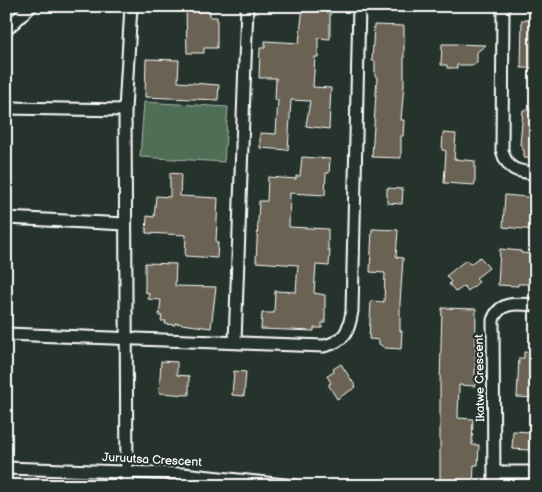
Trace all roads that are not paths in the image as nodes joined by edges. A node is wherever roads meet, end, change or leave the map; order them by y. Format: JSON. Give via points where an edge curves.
{"nodes":[{"id":1,"x":31,"y":6,"type":"edge"},
{"id":2,"x":131,"y":6,"type":"edge"},
{"id":3,"x":247,"y":6,"type":"edge"},
{"id":4,"x":359,"y":6,"type":"edge"},
{"id":5,"x":503,"y":6,"type":"edge"},
{"id":6,"x":6,"y":30,"type":"edge"},
{"id":7,"x":6,"y":108,"type":"edge"},
{"id":8,"x":125,"y":110,"type":"junction"},
{"id":9,"x":536,"y":173,"type":"edge"},
{"id":10,"x":6,"y":218,"type":"edge"},
{"id":11,"x":125,"y":224,"type":"junction"},
{"id":12,"x":536,"y":305,"type":"edge"},
{"id":13,"x":6,"y":334,"type":"edge"},
{"id":14,"x":125,"y":338,"type":"junction"},
{"id":15,"x":235,"y":342,"type":"junction"},
{"id":16,"x":6,"y":468,"type":"edge"},
{"id":17,"x":128,"y":472,"type":"junction"},
{"id":18,"x":495,"y":472,"type":"junction"},
{"id":19,"x":536,"y":472,"type":"edge"},
{"id":20,"x":236,"y":482,"type":"edge"},
{"id":21,"x":127,"y":486,"type":"edge"},
{"id":22,"x":295,"y":486,"type":"edge"},
{"id":23,"x":494,"y":486,"type":"edge"}],
"edges":[{"from":1,"to":6,"type":"street"},
{"from":2,"to":8,"type":"street"},
{"from":3,"to":15,"type":"street"},
{"from":4,"to":15,"type":"street","via":[[349,328],[337,341],[324,346]]},
{"from":5,"to":9,"type":"street","via":[[502,150],[509,166],[525,173]]},
{"from":7,"to":8,"type":"street"},
{"from":8,"to":11,"type":"street"},
{"from":10,"to":11,"type":"street"},
{"from":11,"to":14,"type":"street"},
{"from":12,"to":18,"type":"street","name":"Ikatwe Crescent","via":[[507,304],[500,308],[494,320]]},
{"from":13,"to":14,"type":"street"},
{"from":14,"to":15,"type":"street"},
{"from":14,"to":17,"type":"street"},
{"from":16,"to":17,"type":"street","name":"Juruutsa Crescent"},
{"from":17,"to":20,"type":"street","name":"Juruutsa Crescent"},
{"from":17,"to":21,"type":"street"},
{"from":18,"to":19,"type":"street"},
{"from":18,"to":23,"type":"street","name":"Ikatwe Crescent"},
{"from":20,"to":22,"type":"street","name":"Juruutsa Crescent"}]}
